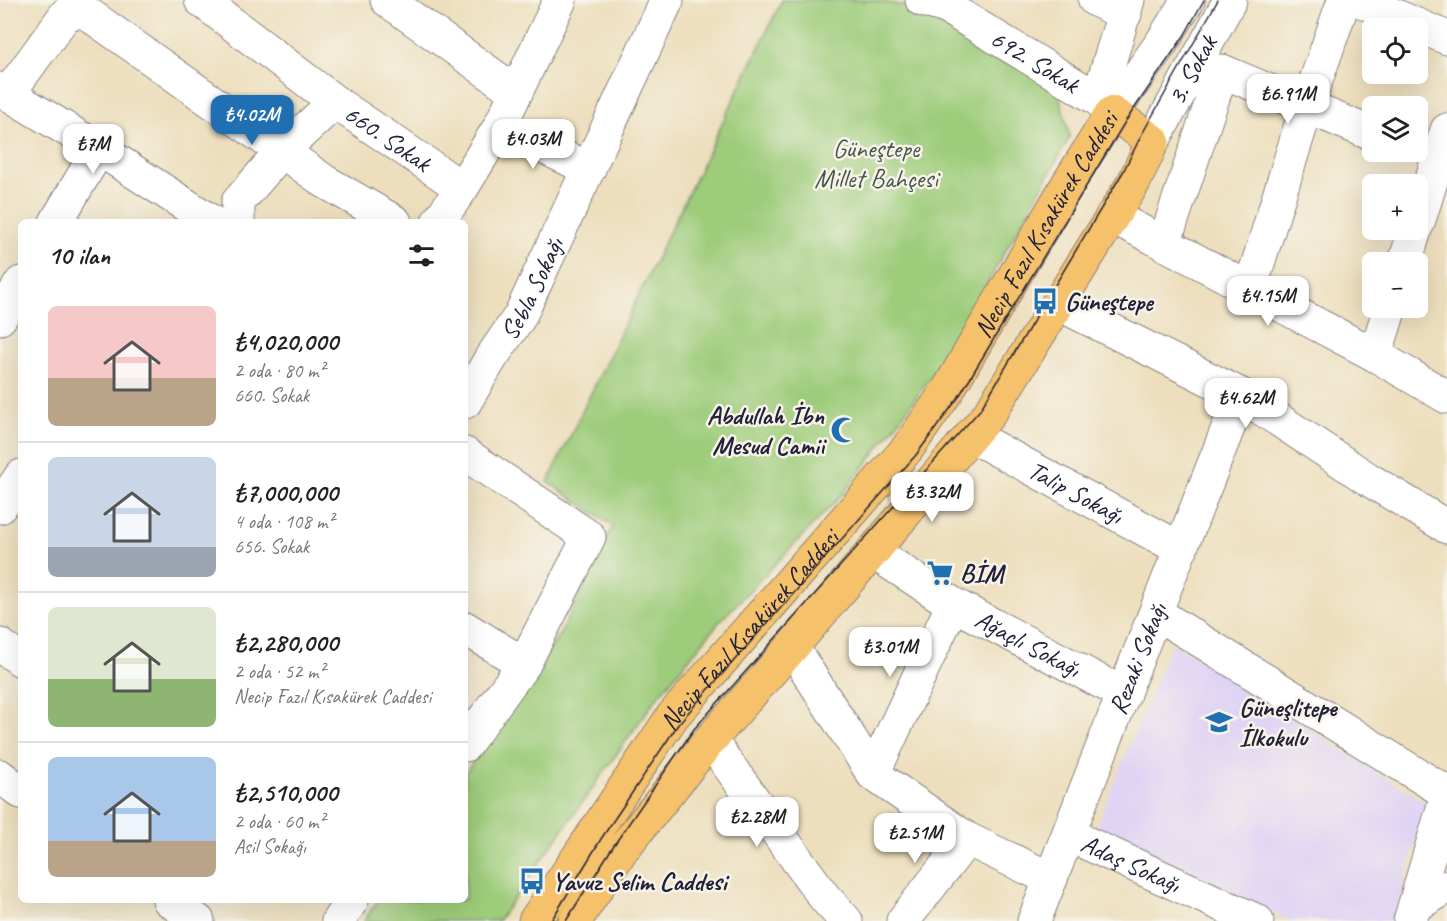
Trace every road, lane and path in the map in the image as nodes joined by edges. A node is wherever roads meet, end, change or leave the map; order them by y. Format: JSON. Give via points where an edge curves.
{"nodes":[{"id":1,"x":201,"y":0,"type":"edge"},
{"id":2,"x":387,"y":0,"type":"edge"},
{"id":3,"x":560,"y":0,"type":"edge"},
{"id":4,"x":667,"y":0,"type":"edge"},
{"id":5,"x":922,"y":0,"type":"edge"},
{"id":6,"x":1095,"y":0,"type":"edge"},
{"id":7,"x":1188,"y":0,"type":"edge"},
{"id":8,"x":1230,"y":0,"type":"edge"},
{"id":9,"x":1344,"y":0,"type":"edge"},
{"id":10,"x":1359,"y":0,"type":"edge"},
{"id":11,"x":1126,"y":7,"type":"edge"},
{"id":12,"x":1447,"y":38,"type":"edge"},
{"id":13,"x":4,"y":91,"type":"edge"},
{"id":14,"x":516,"y":92,"type":"junction"},
{"id":15,"x":336,"y":102,"type":"junction"},
{"id":16,"x":1105,"y":106,"type":"junction"},
{"id":17,"x":1307,"y":106,"type":"junction"},
{"id":18,"x":500,"y":126,"type":"junction"},
{"id":19,"x":1447,"y":129,"type":"edge"},
{"id":20,"x":1362,"y":131,"type":"edge"},
{"id":21,"x":1153,"y":141,"type":"junction"},
{"id":22,"x":99,"y":149,"type":"junction"},
{"id":23,"x":283,"y":150,"type":"junction"},
{"id":24,"x":1428,"y":152,"type":"edge"},
{"id":25,"x":588,"y":169,"type":"junction"},
{"id":26,"x":462,"y":188,"type":"junction"},
{"id":27,"x":1112,"y":216,"type":"junction"},
{"id":28,"x":58,"y":219,"type":"edge"},
{"id":29,"x":207,"y":219,"type":"edge"},
{"id":30,"x":237,"y":219,"type":"edge"},
{"id":31,"x":390,"y":219,"type":"edge"},
{"id":32,"x":440,"y":219,"type":"edge"},
{"id":33,"x":1164,"y":244,"type":"junction"},
{"id":34,"x":18,"y":289,"type":"edge"},
{"id":35,"x":1250,"y":289,"type":"junction"},
{"id":36,"x":1059,"y":304,"type":"junction"},
{"id":37,"x":6,"y":315,"type":"edge"},
{"id":38,"x":1387,"y":318,"type":"edge"},
{"id":39,"x":1375,"y":355,"type":"junction"},
{"id":40,"x":1241,"y":395,"type":"junction"},
{"id":41,"x":468,"y":397,"type":"edge"},
{"id":42,"x":1447,"y":397,"type":"edge"},
{"id":43,"x":972,"y":436,"type":"junction"},
{"id":44,"x":468,"y":456,"type":"edge"},
{"id":45,"x":1447,"y":527,"type":"edge"},
{"id":46,"x":1181,"y":549,"type":"junction"},
{"id":47,"x":873,"y":552,"type":"junction"},
{"id":48,"x":953,"y":604,"type":"junction"},
{"id":49,"x":1156,"y":613,"type":"junction"},
{"id":50,"x":468,"y":630,"type":"edge"},
{"id":51,"x":0,"y":645,"type":"edge"},
{"id":52,"x":792,"y":647,"type":"junction"},
{"id":53,"x":18,"y":658,"type":"edge"},
{"id":54,"x":524,"y":664,"type":"junction"},
{"id":55,"x":1124,"y":694,"type":"junction"},
{"id":56,"x":710,"y":740,"type":"junction"},
{"id":57,"x":468,"y":741,"type":"edge"},
{"id":58,"x":873,"y":774,"type":"junction"},
{"id":59,"x":0,"y":776,"type":"edge"},
{"id":60,"x":18,"y":790,"type":"edge"},
{"id":61,"x":1447,"y":794,"type":"edge"},
{"id":62,"x":1069,"y":836,"type":"junction"},
{"id":63,"x":967,"y":839,"type":"junction"},
{"id":64,"x":1051,"y":879,"type":"junction"},
{"id":65,"x":1447,"y":887,"type":"edge"},
{"id":66,"x":173,"y":903,"type":"edge"},
{"id":67,"x":350,"y":903,"type":"edge"},
{"id":68,"x":1413,"y":913,"type":"edge"},
{"id":69,"x":198,"y":921,"type":"edge"},
{"id":70,"x":338,"y":921,"type":"edge"},
{"id":71,"x":535,"y":921,"type":"edge"},
{"id":72,"x":575,"y":921,"type":"edge"},
{"id":73,"x":846,"y":921,"type":"edge"},
{"id":74,"x":903,"y":921,"type":"edge"},
{"id":75,"x":1034,"y":921,"type":"edge"},
{"id":76,"x":1257,"y":921,"type":"edge"}],
"edges":[{"from":1,"to":15,"type":"street","name":"660. Sokak"},
{"from":2,"to":14,"type":"street"},
{"from":3,"to":14,"type":"street"},
{"from":4,"to":25,"type":"street","name":"Sebla Sokağı"},
{"from":5,"to":16,"type":"street","name":"692. Sokak","via":[[946,7]]},
{"from":6,"to":11,"type":"street"},
{"from":7,"to":16,"type":"street","via":[[1162,42]]},
{"from":8,"to":21,"type":"street","name":"3. Sokak"},
{"from":9,"to":17,"type":"street"},
{"from":10,"to":12,"type":"street"},
{"from":11,"to":16,"type":"street"},
{"from":13,"to":22,"type":"street"},
{"from":13,"to":23,"type":"street","via":[[66,14],[84,11]]},
{"from":14,"to":18,"type":"street"},
{"from":15,"to":23,"type":"street"},
{"from":15,"to":26,"type":"street","name":"660. Sokak"},
{"from":16,"to":21,"type":"main road","name":"Necip Fazıl Kısakürek Caddesi"},
{"from":16,"to":71,"type":"main road","name":"Necip Fazıl Kısakürek Caddesi","via":[[1066,187],[930,418],[672,717]]},
{"from":17,"to":20,"type":"street"},
{"from":17,"to":33,"type":"street","via":[[1222,71]]},
{"from":17,"to":35,"type":"street"},
{"from":18,"to":25,"type":"street"},
{"from":18,"to":26,"type":"street"},
{"from":19,"to":24,"type":"street"},
{"from":21,"to":27,"type":"main road","name":"Necip Fazıl Kısakürek Caddesi"},
{"from":22,"to":28,"type":"street"},
{"from":22,"to":29,"type":"street"},
{"from":23,"to":30,"type":"street","via":[[238,202]]},
{"from":23,"to":31,"type":"street","via":[[324,181]]},
{"from":25,"to":41,"type":"street","name":"Sebla Sokağı","via":[[520,316]]},
{"from":26,"to":32,"type":"street"},
{"from":27,"to":33,"type":"street"},
{"from":27,"to":36,"type":"main road","name":"Necip Fazıl Kısakürek Caddesi"},
{"from":33,"to":35,"type":"street"},
{"from":34,"to":37,"type":"street"},
{"from":35,"to":39,"type":"street"},
{"from":36,"to":40,"type":"street"},
{"from":36,"to":43,"type":"main road","name":"Necip Fazıl Kısakürek Caddesi"},
{"from":38,"to":39,"type":"street"},
{"from":39,"to":42,"type":"street"},
{"from":40,"to":45,"type":"street"},
{"from":40,"to":46,"type":"street","name":"Rezaki Sokağı"},
{"from":43,"to":46,"type":"street","name":"Talip Sokağı"},
{"from":43,"to":47,"type":"main road","name":"Necip Fazıl Kısakürek Caddesi"},
{"from":44,"to":54,"type":"street","via":[[589,537]]},
{"from":46,"to":49,"type":"street","name":"Rezaki Sokağı"},
{"from":47,"to":48,"type":"street","name":"Ağaçlı Sokağı"},
{"from":47,"to":52,"type":"main road","name":"Necip Fazıl Kısakürek Caddesi"},
{"from":48,"to":55,"type":"street","name":"Ağaçlı Sokağı"},
{"from":48,"to":58,"type":"street"},
{"from":49,"to":55,"type":"street","name":"Rezaki Sokağı"},
{"from":49,"to":61,"type":"street"},
{"from":50,"to":54,"type":"street"},
{"from":51,"to":53,"type":"street"},
{"from":52,"to":56,"type":"main road","name":"Necip Fazıl Kısakürek Caddesi"},
{"from":52,"to":58,"type":"street"},
{"from":54,"to":57,"type":"street"},
{"from":55,"to":62,"type":"street","name":"Rezaki Sokağı"},
{"from":56,"to":72,"type":"main road","name":"Necip Fazıl Kısakürek Caddesi","via":[[621,850]]},
{"from":56,"to":73,"type":"street"},
{"from":58,"to":63,"type":"street"},
{"from":59,"to":60,"type":"street"},
{"from":61,"to":68,"type":"street"},
{"from":62,"to":64,"type":"street","name":"Rezaki Sokağı"},
{"from":62,"to":76,"type":"street","name":"Adaş Sokağı"},
{"from":63,"to":64,"type":"street"},
{"from":63,"to":74,"type":"street"},
{"from":64,"to":75,"type":"street","name":"Rezaki Sokağı"},
{"from":65,"to":68,"type":"street"},
{"from":66,"to":69,"type":"street"},
{"from":67,"to":70,"type":"street"}]}
